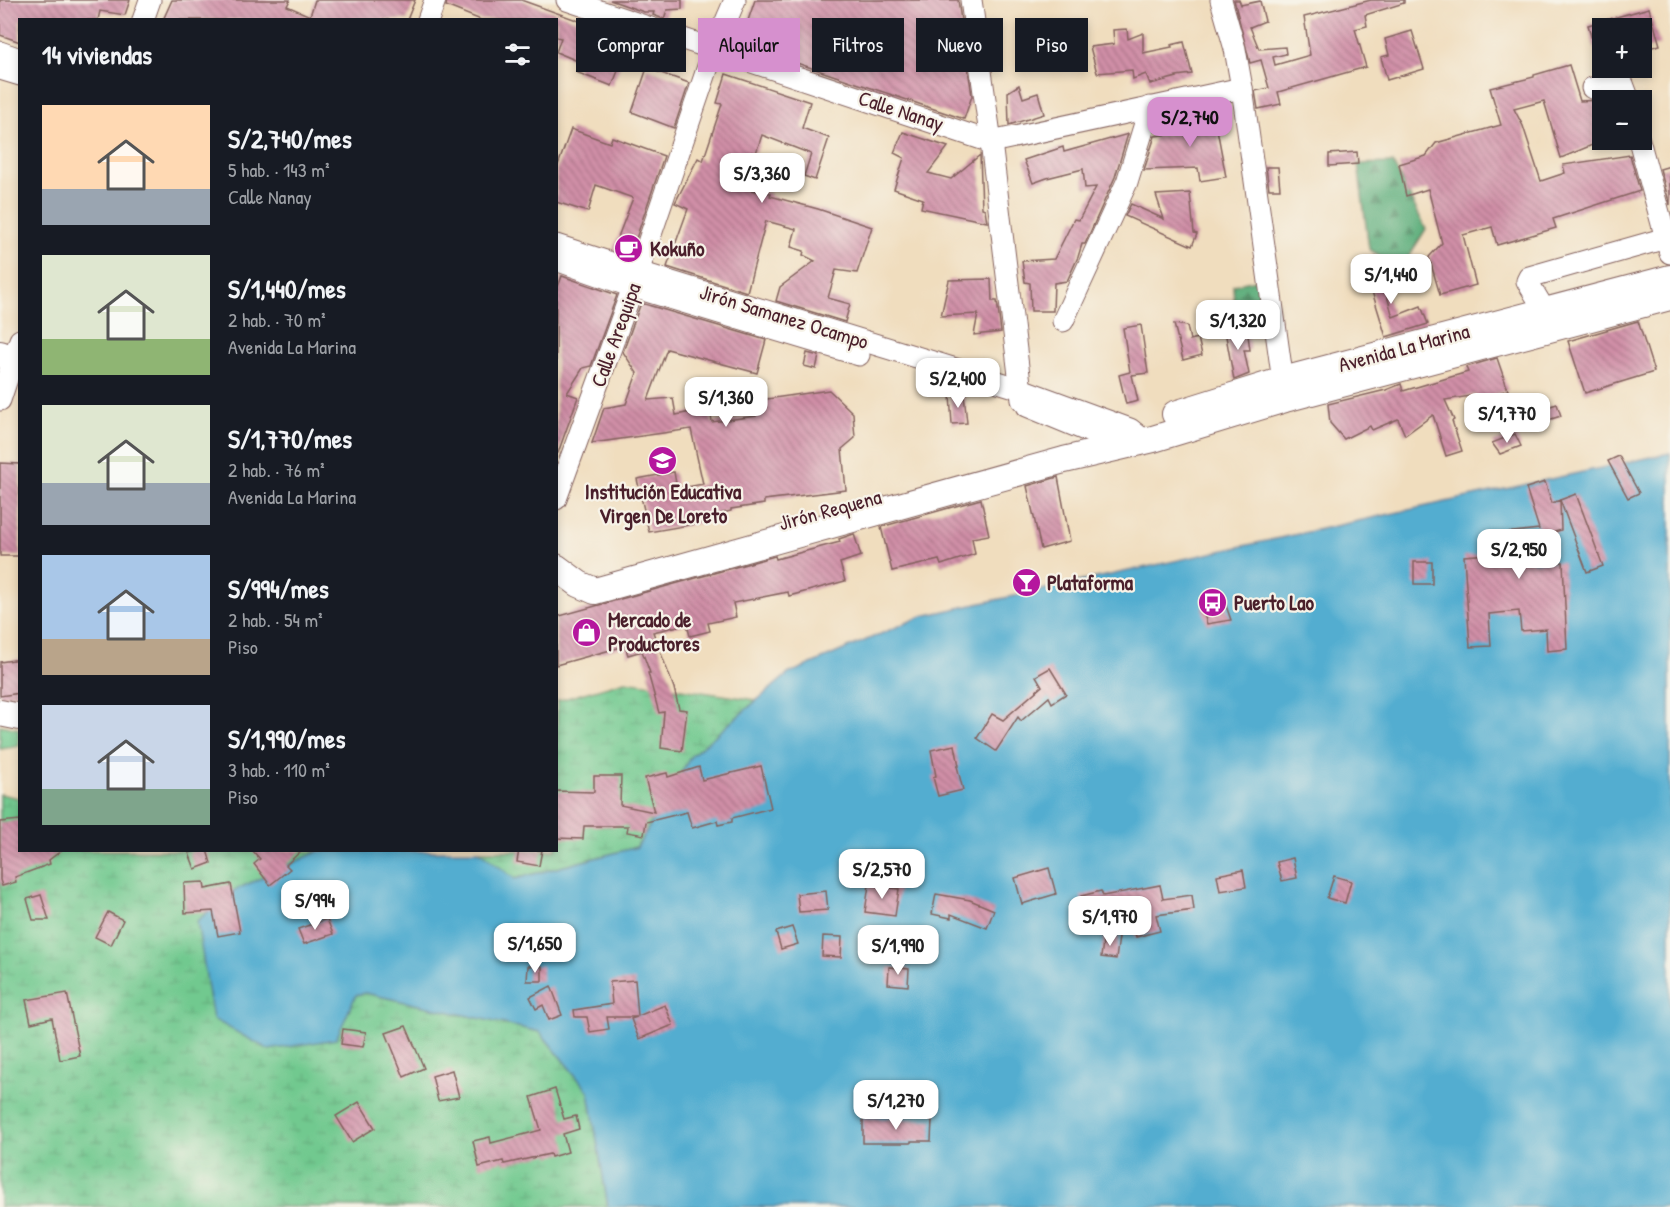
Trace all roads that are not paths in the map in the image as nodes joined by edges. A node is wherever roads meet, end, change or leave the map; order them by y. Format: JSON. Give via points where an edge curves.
{"nodes":[{"id":1,"x":150,"y":0,"type":"edge"},
{"id":2,"x":435,"y":0,"type":"edge"},
{"id":3,"x":567,"y":0,"type":"edge"},
{"id":4,"x":735,"y":0,"type":"edge"},
{"id":5,"x":971,"y":0,"type":"edge"},
{"id":6,"x":1221,"y":0,"type":"edge"},
{"id":7,"x":144,"y":18,"type":"edge"},
{"id":8,"x":429,"y":18,"type":"edge"},
{"id":9,"x":727,"y":18,"type":"edge"},
{"id":10,"x":698,"y":44,"type":"edge"},
{"id":11,"x":0,"y":52,"type":"edge"},
{"id":12,"x":18,"y":58,"type":"edge"},
{"id":13,"x":0,"y":69,"type":"edge"},
{"id":14,"x":706,"y":72,"type":"edge"},
{"id":15,"x":783,"y":72,"type":"edge"},
{"id":16,"x":18,"y":74,"type":"edge"},
{"id":17,"x":1242,"y":88,"type":"junction"},
{"id":18,"x":1592,"y":88,"type":"dead end"},
{"id":19,"x":1625,"y":90,"type":"edge"},
{"id":20,"x":1150,"y":107,"type":"junction"},
{"id":21,"x":992,"y":142,"type":"junction"},
{"id":22,"x":1643,"y":150,"type":"edge"},
{"id":23,"x":558,"y":246,"type":"edge"},
{"id":24,"x":1668,"y":246,"type":"edge"},
{"id":25,"x":558,"y":260,"type":"edge"},
{"id":26,"x":1670,"y":278,"type":"edge"},
{"id":27,"x":636,"y":280,"type":"junction"},
{"id":28,"x":1670,"y":297,"type":"edge"},
{"id":29,"x":1545,"y":311,"type":"junction"},
{"id":30,"x":1063,"y":321,"type":"dead end"},
{"id":31,"x":13,"y":353,"type":"edge"},
{"id":32,"x":1284,"y":390,"type":"junction"},
{"id":33,"x":1022,"y":396,"type":"junction"},
{"id":34,"x":0,"y":400,"type":"edge"},
{"id":35,"x":1126,"y":438,"type":"junction"},
{"id":36,"x":558,"y":494,"type":"edge"},
{"id":37,"x":571,"y":581,"type":"edge"},
{"id":38,"x":0,"y":713,"type":"edge"},
{"id":39,"x":18,"y":717,"type":"edge"}],
"edges":[{"from":1,"to":7,"type":"street"},
{"from":2,"to":8,"type":"street"},
{"from":3,"to":10,"type":"street","name":"Calle Nanay"},
{"from":4,"to":9,"type":"street","name":"Calle Arequipa"},
{"from":5,"to":21,"type":"street"},
{"from":6,"to":17,"type":"street"},
{"from":11,"to":12,"type":"street"},
{"from":13,"to":16,"type":"street"},
{"from":14,"to":27,"type":"street","name":"Calle Arequipa"},
{"from":15,"to":21,"type":"street","name":"Calle Nanay"},
{"from":17,"to":20,"type":"street"},
{"from":17,"to":32,"type":"street"},
{"from":18,"to":19,"type":"street","via":[[1623,84]]},
{"from":20,"to":21,"type":"street"},
{"from":20,"to":30,"type":"street","via":[[1127,182]]},
{"from":21,"to":33,"type":"street"},
{"from":22,"to":24,"type":"street"},
{"from":23,"to":27,"type":"street","name":"Jirón Samanez Ocampo"},
{"from":24,"to":29,"type":"street","via":[[1529,278],[1527,281]]},
{"from":25,"to":27,"type":"street","name":"Jirón Samanez Ocampo"},
{"from":26,"to":29,"type":"main road","name":"Avenida La Marina"},
{"from":27,"to":33,"type":"street","name":"Jirón Samanez Ocampo"},
{"from":27,"to":36,"type":"street","name":"Calle Arequipa"},
{"from":28,"to":32,"type":"main road","name":"Avenida La Marina"},
{"from":29,"to":32,"type":"main road","name":"Avenida La Marina"},
{"from":31,"to":34,"type":"street"},
{"from":32,"to":35,"type":"main road","name":"Avenida La Marina"},
{"from":33,"to":35,"type":"street","name":"Jirón Samanez Ocampo"},
{"from":35,"to":37,"type":"main road","name":"Jirón Requena"},
{"from":38,"to":39,"type":"main road"}]}
